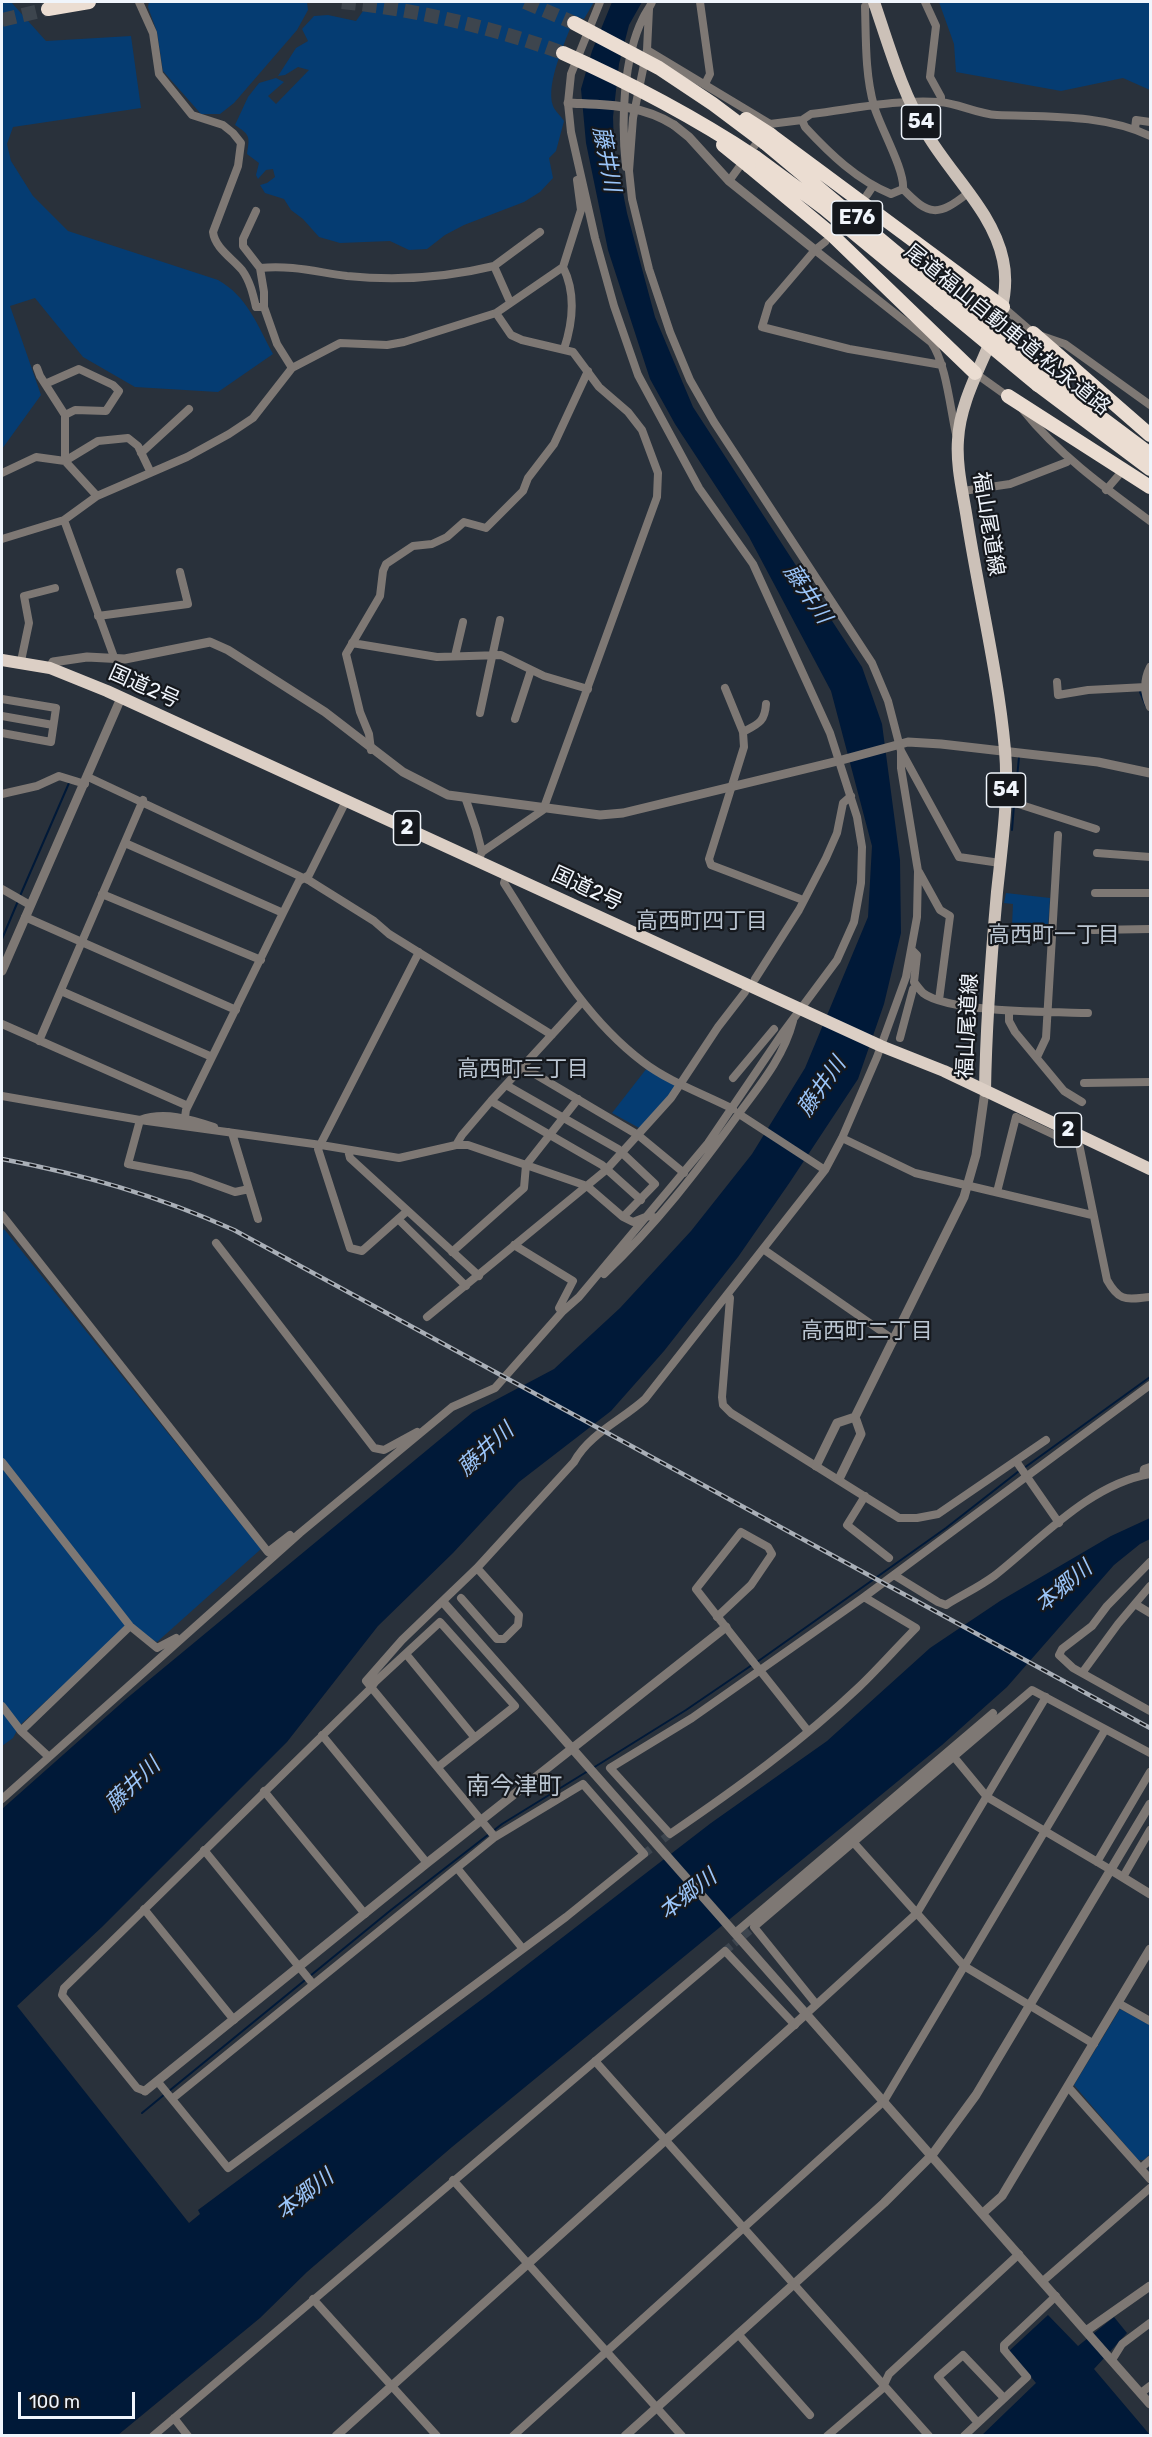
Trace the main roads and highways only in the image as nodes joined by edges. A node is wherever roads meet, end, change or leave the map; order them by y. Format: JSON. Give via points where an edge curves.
{"nodes":[{"id":1,"x":89,"y":2,"type":"edge"},
{"id":2,"x":873,"y":2,"type":"edge"},
{"id":3,"x":48,"y":9,"type":"tunnel mouth"},
{"id":4,"x":574,"y":23,"type":"tunnel mouth"},
{"id":5,"x":563,"y":52,"type":"tunnel mouth"},
{"id":6,"x":769,"y":134,"type":"junction"},
{"id":7,"x":752,"y":162,"type":"junction"},
{"id":8,"x":943,"y":299,"type":"junction"},
{"id":9,"x":1003,"y":307,"type":"junction"},
{"id":10,"x":1033,"y":333,"type":"road end"},
{"id":11,"x":975,"y":373,"type":"junction"},
{"id":12,"x":1042,"y":381,"type":"junction"},
{"id":13,"x":1008,"y":396,"type":"road end"},
{"id":14,"x":1150,"y":435,"type":"edge"},
{"id":15,"x":1150,"y":454,"type":"edge"},
{"id":16,"x":1150,"y":469,"type":"edge"},
{"id":17,"x":1150,"y":487,"type":"edge"},
{"id":18,"x":2,"y":660,"type":"edge"},
{"id":19,"x":985,"y":1091,"type":"junction"},
{"id":20,"x":1150,"y":1169,"type":"edge"}],
"edges":[{"from":1,"to":3,"type":"highway"},
{"from":2,"to":9,"type":"main road","name":"福山尾道線","number":"54","via":[[910,103],[1000,246],[1005,272]]},
{"from":4,"to":6,"type":"highway","name":"尾道福山自動車道;松永道路","number":"E76","bridge":true},
{"from":5,"to":7,"type":"highway","name":"尾道福山自動車道;松永道路","number":"E76","bridge":true,"via":[[687,114]]},
{"from":6,"to":8,"type":"highway","name":"尾道福山自動車道;松永道路","number":"E76"},
{"from":6,"to":9,"type":"highway"},
{"from":7,"to":8,"type":"highway","name":"尾道福山自動車道;松永道路","number":"E76","via":[[824,208]]},
{"from":7,"to":11,"type":"highway"},
{"from":8,"to":12,"type":"highway","name":"尾道福山自動車道;松永道路","number":"E76","bridge":true},
{"from":9,"to":11,"type":"main road","name":"福山尾道線","number":"54"},
{"from":10,"to":14,"type":"highway"},
{"from":11,"to":19,"type":"main road","name":"福山尾道線","number":"54","via":[[963,407],[958,462],[995,671],[1005,752],[1006,800],[987,1009]]},
{"from":12,"to":15,"type":"highway","name":"尾道福山自動車道;松永道路","number":"E76"},
{"from":12,"to":16,"type":"highway","name":"尾道福山自動車道;松永道路","number":"E76"},
{"from":13,"to":17,"type":"highway"},
{"from":18,"to":19,"type":"highway","name":"国道2号","number":"2","via":[[50,668],[121,698],[346,801],[480,856],[507,874],[801,1013]]},
{"from":19,"to":20,"type":"highway","name":"国道2号","number":"2"}]}
